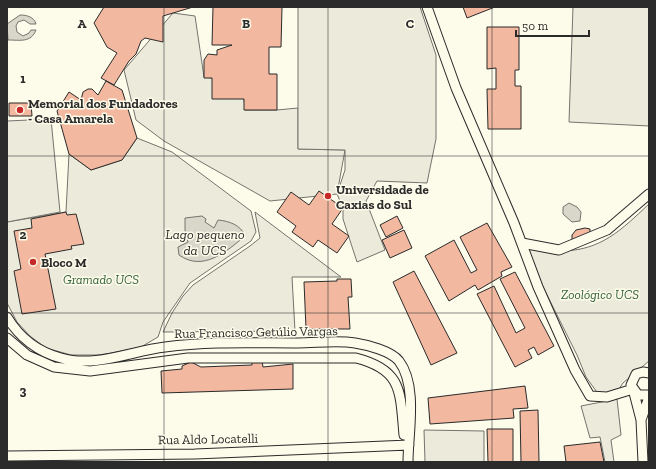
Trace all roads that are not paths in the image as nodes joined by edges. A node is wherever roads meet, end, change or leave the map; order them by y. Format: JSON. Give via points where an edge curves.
{"nodes":[{"id":1,"x":427,"y":7,"type":"edge"},
{"id":2,"x":649,"y":194,"type":"edge"},
{"id":3,"x":522,"y":243,"type":"junction"},
{"id":4,"x":7,"y":317,"type":"edge"},
{"id":5,"x":7,"y":338,"type":"edge"},
{"id":6,"x":649,"y":373,"type":"edge"},
{"id":7,"x":633,"y":389,"type":"junction"},
{"id":8,"x":649,"y":396,"type":"edge"},
{"id":9,"x":641,"y":420,"type":"junction"},
{"id":10,"x":408,"y":448,"type":"junction"},
{"id":11,"x":7,"y":456,"type":"edge"},
{"id":12,"x":195,"y":458,"type":"edge"},
{"id":13,"x":408,"y":462,"type":"edge"},
{"id":14,"x":643,"y":462,"type":"edge"}],
"edges":[{"from":1,"to":3,"type":"street","via":[[456,88]]},
{"from":2,"to":3,"type":"street","via":[[607,230],[559,250]]},
{"from":3,"to":7,"type":"street","via":[[538,287],[575,370],[590,396],[607,397]]},
{"from":4,"to":10,"type":"street","name":"Rua Francisco Getúlio Vargas","via":[[15,330],[31,344],[61,358],[91,361],[173,346],[234,343],[354,343],[380,349],[399,361],[408,378]]},
{"from":5,"to":10,"type":"street","name":"Rua Francisco Getúlio Vargas","via":[[28,355],[54,367],[90,371],[188,358],[356,358],[370,361],[387,370],[394,379],[401,400]]},
{"from":6,"to":7,"type":"street","via":[[636,374],[632,381]]},
{"from":7,"to":8,"type":"street","via":[[638,395]]},
{"from":7,"to":9,"type":"street"},
{"from":8,"to":9,"type":"street"},
{"from":9,"to":14,"type":"street"},
{"from":10,"to":12,"type":"street","name":"Rua Aldo Locatelli"},
{"from":10,"to":13,"type":"street"},
{"from":11,"to":12,"type":"street","name":"Rua Aldo Locatelli"}]}
